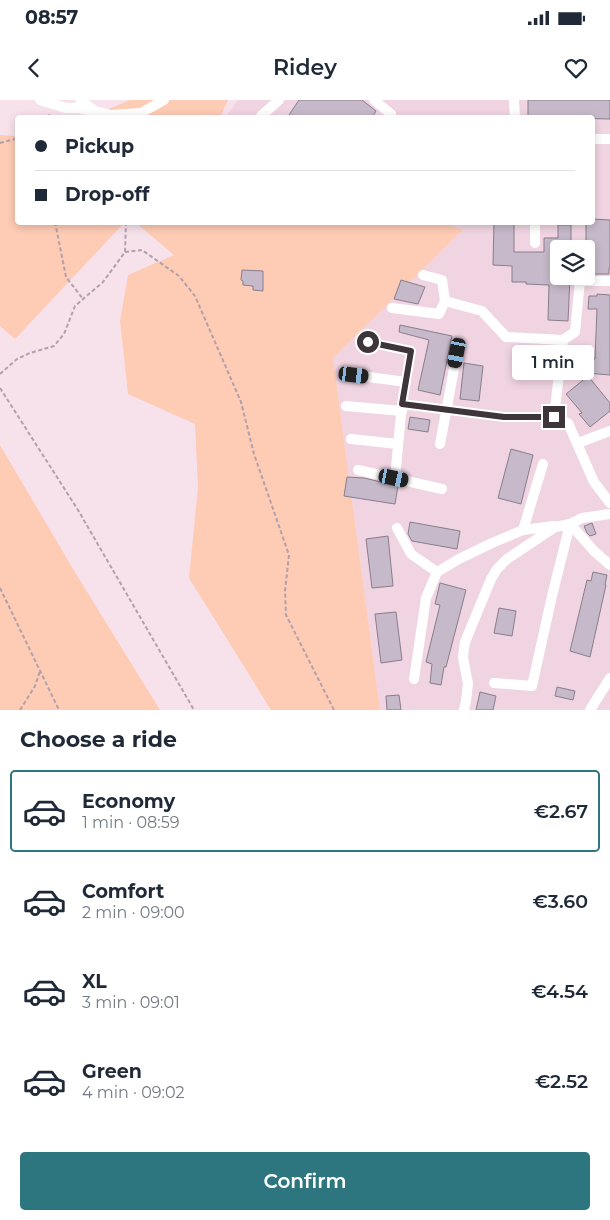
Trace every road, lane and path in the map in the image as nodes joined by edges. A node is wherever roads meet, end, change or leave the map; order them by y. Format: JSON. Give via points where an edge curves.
{"nodes":[{"id":1,"x":40,"y":100,"type":"edge"},
{"id":2,"x":80,"y":100,"type":"edge"},
{"id":3,"x":164,"y":100,"type":"edge"},
{"id":4,"x":278,"y":100,"type":"edge"},
{"id":5,"x":374,"y":100,"type":"edge"},
{"id":6,"x":514,"y":100,"type":"edge"},
{"id":7,"x":95,"y":111,"type":"junction"},
{"id":8,"x":262,"y":115,"type":"edge"},
{"id":9,"x":390,"y":115,"type":"edge"},
{"id":10,"x":515,"y":115,"type":"edge"},
{"id":11,"x":15,"y":139,"type":"edge"},
{"id":12,"x":595,"y":139,"type":"edge"},
{"id":13,"x":610,"y":139,"type":"edge"},
{"id":14,"x":0,"y":144,"type":"edge"},
{"id":15,"x":56,"y":225,"type":"edge"},
{"id":16,"x":126,"y":225,"type":"edge"},
{"id":17,"x":535,"y":225,"type":"edge"},
{"id":18,"x":535,"y":244,"type":"dead end"},
{"id":19,"x":125,"y":252,"type":"junction"},
{"id":20,"x":422,"y":274,"type":"dead end"},
{"id":21,"x":610,"y":281,"type":"edge"},
{"id":22,"x":82,"y":299,"type":"junction"},
{"id":23,"x":445,"y":300,"type":"junction"},
{"id":24,"x":392,"y":308,"type":"dead end"},
{"id":25,"x":563,"y":340,"type":"junction"},
{"id":26,"x":368,"y":342,"type":"dead end"},
{"id":27,"x":457,"y":353,"type":"dead end"},
{"id":28,"x":0,"y":374,"type":"edge"},
{"id":29,"x":354,"y":375,"type":"dead end"},
{"id":30,"x":406,"y":382,"type":"junction"},
{"id":31,"x":0,"y":388,"type":"edge"},
{"id":32,"x":346,"y":406,"type":"dead end"},
{"id":33,"x":402,"y":407,"type":"junction"},
{"id":34,"x":446,"y":409,"type":"junction"},
{"id":35,"x":554,"y":417,"type":"junction"},
{"id":36,"x":610,"y":431,"type":"edge"},
{"id":37,"x":351,"y":439,"type":"dead end"},
{"id":38,"x":578,"y":443,"type":"junction"},
{"id":39,"x":398,"y":444,"type":"junction"},
{"id":40,"x":440,"y":444,"type":"dead end"},
{"id":41,"x":543,"y":464,"type":"dead end"},
{"id":42,"x":358,"y":470,"type":"dead end"},
{"id":43,"x":394,"y":478,"type":"junction"},
{"id":44,"x":442,"y":488,"type":"dead end"},
{"id":45,"x":610,"y":503,"type":"edge"},
{"id":46,"x":610,"y":514,"type":"edge"},
{"id":47,"x":570,"y":524,"type":"junction"},
{"id":48,"x":397,"y":528,"type":"dead end"},
{"id":49,"x":523,"y":530,"type":"junction"},
{"id":50,"x":610,"y":564,"type":"edge"},
{"id":51,"x":437,"y":572,"type":"junction"},
{"id":52,"x":0,"y":588,"type":"edge"},
{"id":53,"x":40,"y":671,"type":"junction"},
{"id":54,"x":610,"y":678,"type":"edge"},
{"id":55,"x":414,"y":679,"type":"dead end"},
{"id":56,"x":494,"y":683,"type":"dead end"},
{"id":57,"x":20,"y":710,"type":"edge"},
{"id":58,"x":59,"y":710,"type":"edge"},
{"id":59,"x":194,"y":710,"type":"edge"},
{"id":60,"x":334,"y":710,"type":"edge"},
{"id":61,"x":464,"y":710,"type":"edge"},
{"id":62,"x":590,"y":710,"type":"edge"}],
"edges":[{"from":1,"to":7,"type":"street","via":[[66,108]]},
{"from":2,"to":7,"type":"street"},
{"from":3,"to":7,"type":"street","via":[[141,113],[111,115]]},
{"from":4,"to":8,"type":"street"},
{"from":5,"to":9,"type":"street"},
{"from":6,"to":10,"type":"street"},
{"from":11,"to":14,"type":"path"},
{"from":12,"to":13,"type":"street"},
{"from":15,"to":22,"type":"path","via":[[66,277]]},
{"from":16,"to":19,"type":"path"},
{"from":17,"to":18,"type":"street"},
{"from":19,"to":22,"type":"path","via":[[103,282]]},
{"from":19,"to":60,"type":"path","via":[[142,250],[179,276],[195,296],[241,402],[254,454],[289,555],[286,615]]},
{"from":20,"to":23,"type":"street","via":[[442,280]]},
{"from":21,"to":25,"type":"street","via":[[580,281],[575,332]]},
{"from":22,"to":28,"type":"path","via":[[54,346],[17,359]]},
{"from":23,"to":24,"type":"street","via":[[439,314]]},
{"from":23,"to":25,"type":"street","via":[[482,311],[506,337]]},
{"from":25,"to":35,"type":"street"},
{"from":26,"to":30,"type":"street","via":[[411,351]]},
{"from":27,"to":34,"type":"street"},
{"from":29,"to":30,"type":"street"},
{"from":30,"to":33,"type":"street"},
{"from":31,"to":59,"type":"path","via":[[78,510]]},
{"from":32,"to":33,"type":"street"},
{"from":33,"to":34,"type":"street"},
{"from":33,"to":39,"type":"street"},
{"from":34,"to":35,"type":"street","via":[[504,417]]},
{"from":34,"to":40,"type":"street"},
{"from":35,"to":38,"type":"street","via":[[568,423]]},
{"from":36,"to":38,"type":"street"},
{"from":37,"to":39,"type":"street"},
{"from":38,"to":45,"type":"street","via":[[594,482]]},
{"from":39,"to":43,"type":"street"},
{"from":41,"to":49,"type":"street"},
{"from":42,"to":43,"type":"street"},
{"from":43,"to":44,"type":"street"},
{"from":46,"to":47,"type":"street","via":[[582,518]]},
{"from":47,"to":49,"type":"street"},
{"from":47,"to":50,"type":"street"},
{"from":47,"to":56,"type":"street","via":[[532,686]]},
{"from":47,"to":61,"type":"street","via":[[555,527],[507,559],[491,579],[465,642],[463,657],[468,684]]},
{"from":48,"to":51,"type":"street","via":[[411,554]]},
{"from":49,"to":51,"type":"street","via":[[459,558]]},
{"from":51,"to":55,"type":"street","via":[[426,598]]},
{"from":52,"to":53,"type":"path"},
{"from":53,"to":57,"type":"path","via":[[36,686]]},
{"from":53,"to":58,"type":"path"},
{"from":54,"to":62,"type":"street"}]}
